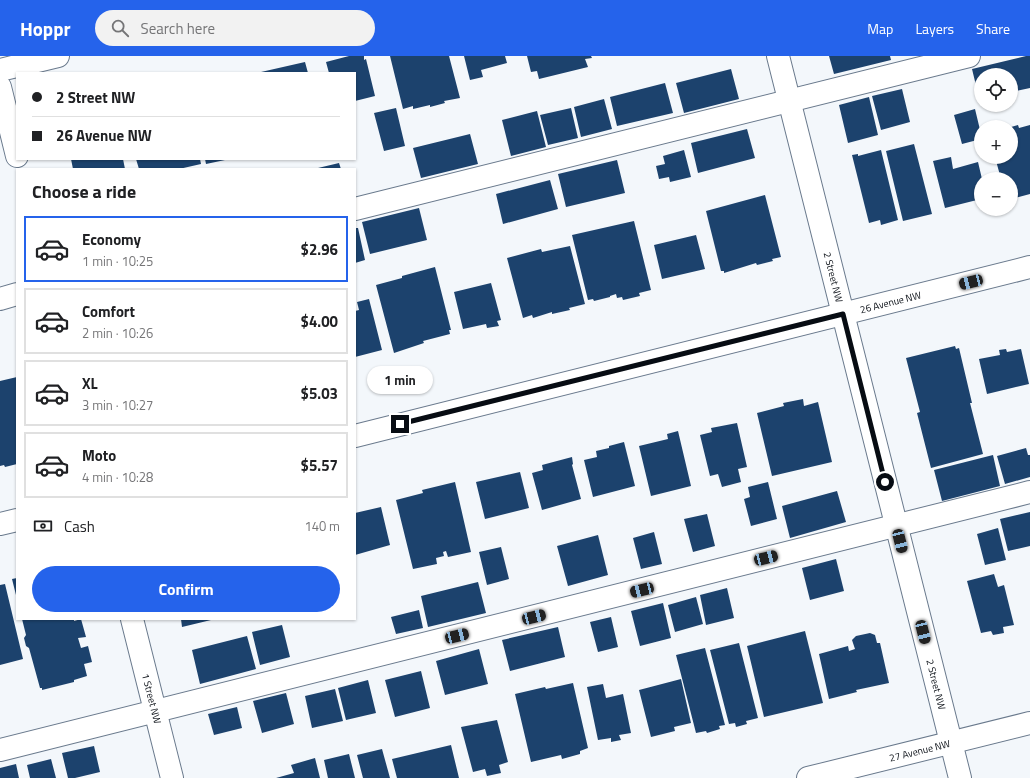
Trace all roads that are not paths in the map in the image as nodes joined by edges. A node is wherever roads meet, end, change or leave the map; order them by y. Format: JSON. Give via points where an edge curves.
{"nodes":[{"id":1,"x":58,"y":56,"type":"edge"},
{"id":2,"x":778,"y":56,"type":"edge"},
{"id":3,"x":969,"y":56,"type":"edge"},
{"id":4,"x":0,"y":70,"type":"edge"},
{"id":5,"x":0,"y":88,"type":"edge"},
{"id":6,"x":789,"y":100,"type":"junction"},
{"id":7,"x":16,"y":152,"type":"edge"},
{"id":8,"x":356,"y":209,"type":"edge"},
{"id":9,"x":1030,"y":268,"type":"edge"},
{"id":10,"x":16,"y":294,"type":"edge"},
{"id":11,"x":0,"y":299,"type":"edge"},
{"id":12,"x":843,"y":314,"type":"junction"},
{"id":13,"x":356,"y":436,"type":"edge"},
{"id":14,"x":1030,"y":492,"type":"edge"},
{"id":15,"x":16,"y":520,"type":"edge"},
{"id":16,"x":0,"y":524,"type":"edge"},
{"id":17,"x":896,"y":526,"type":"junction"},
{"id":18,"x":132,"y":620,"type":"edge"},
{"id":19,"x":155,"y":712,"type":"junction"},
{"id":20,"x":1030,"y":723,"type":"edge"},
{"id":21,"x":951,"y":743,"type":"junction"},
{"id":22,"x":0,"y":750,"type":"edge"},
{"id":23,"x":172,"y":778,"type":"edge"},
{"id":24,"x":808,"y":778,"type":"edge"},
{"id":25,"x":960,"y":778,"type":"edge"}],
"edges":[{"from":1,"to":4,"type":"street"},
{"from":2,"to":6,"type":"street","name":"2 Street NW"},
{"from":3,"to":6,"type":"street"},
{"from":5,"to":7,"type":"street"},
{"from":6,"to":8,"type":"street"},
{"from":6,"to":12,"type":"street","name":"2 Street NW"},
{"from":9,"to":12,"type":"street","name":"26 Avenue NW"},
{"from":10,"to":11,"type":"street"},
{"from":12,"to":13,"type":"street","name":"26 Avenue NW"},
{"from":12,"to":17,"type":"street","name":"2 Street NW"},
{"from":14,"to":17,"type":"street"},
{"from":15,"to":16,"type":"street"},
{"from":17,"to":19,"type":"street"},
{"from":17,"to":21,"type":"street","name":"2 Street NW"},
{"from":18,"to":19,"type":"street","name":"1 Street NW"},
{"from":19,"to":22,"type":"street"},
{"from":19,"to":23,"type":"street","name":"1 Street NW"},
{"from":20,"to":21,"type":"street","name":"27 Avenue NW"},
{"from":21,"to":24,"type":"street","name":"27 Avenue NW"},
{"from":21,"to":25,"type":"street","name":"2 Street NW"}]}
